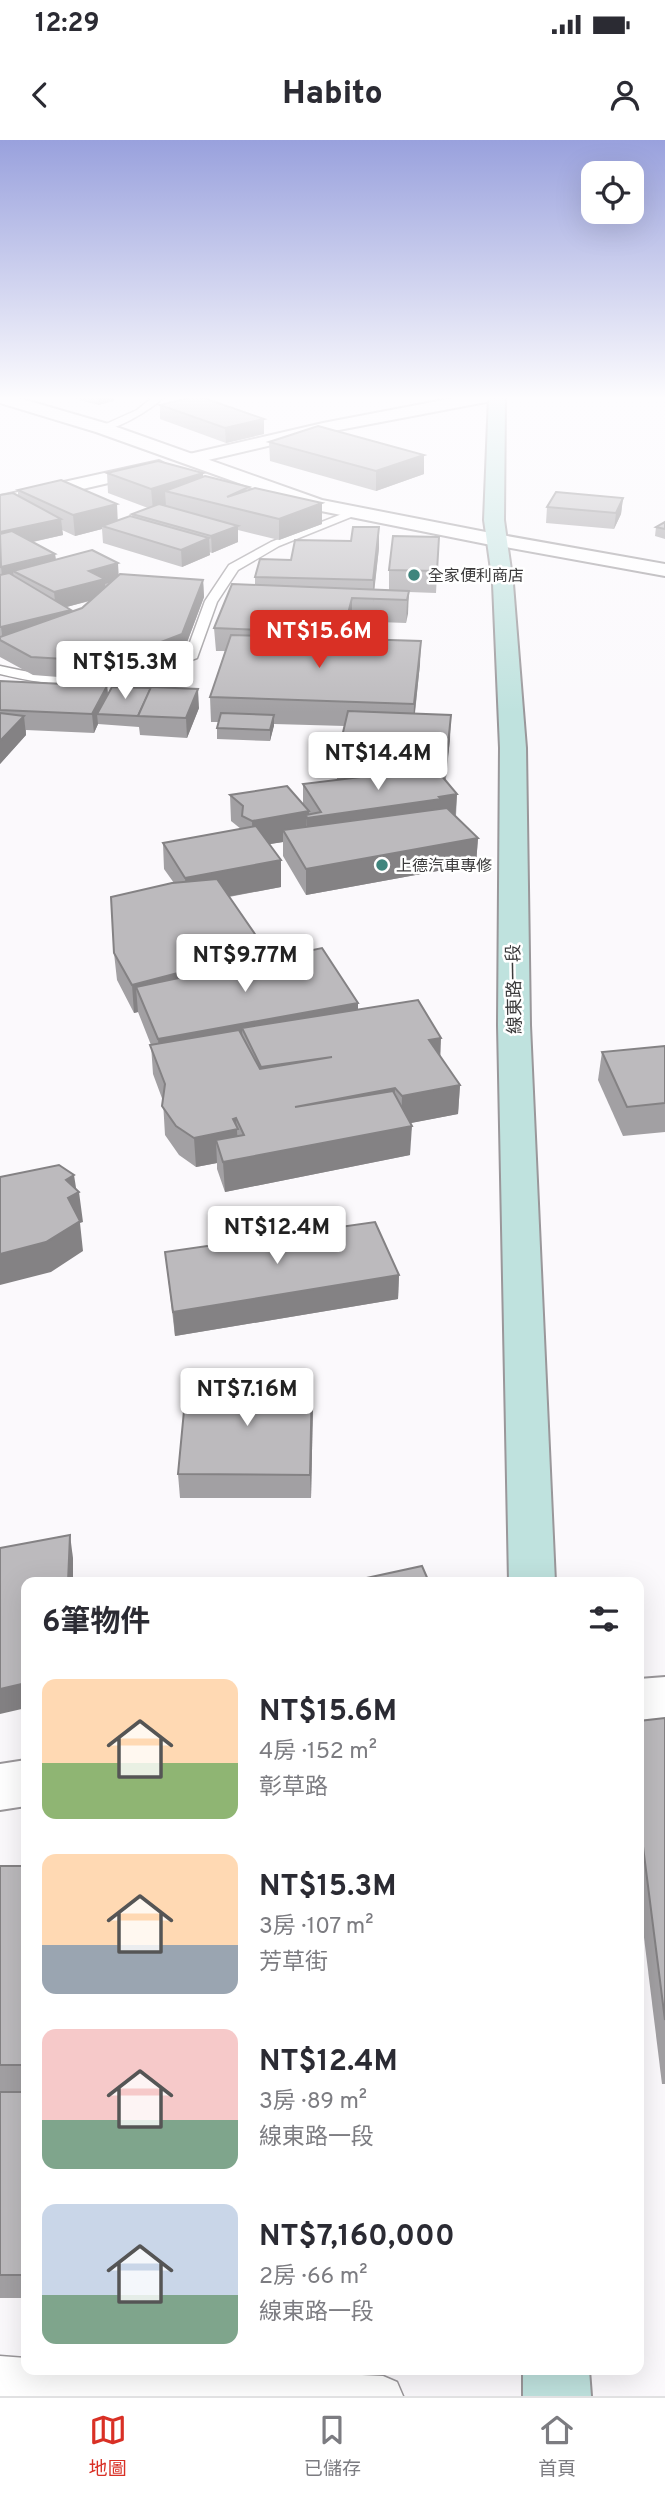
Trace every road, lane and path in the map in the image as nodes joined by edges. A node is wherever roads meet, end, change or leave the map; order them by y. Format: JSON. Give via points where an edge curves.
{"nodes":[{"id":1,"x":310,"y":502,"type":"edge"},
{"id":2,"x":494,"y":502,"type":"edge"},
{"id":3,"x":352,"y":513,"type":"junction"},
{"id":4,"x":496,"y":540,"type":"junction"},
{"id":5,"x":665,"y":570,"type":"edge"},
{"id":6,"x":0,"y":670,"type":"edge"},
{"id":7,"x":531,"y":1577,"type":"edge"},
{"id":8,"x":665,"y":1698,"type":"edge"},
{"id":9,"x":644,"y":1700,"type":"edge"},
{"id":10,"x":21,"y":1784,"type":"edge"},
{"id":11,"x":0,"y":1787,"type":"edge"},
{"id":12,"x":556,"y":2375,"type":"edge"},
{"id":13,"x":0,"y":2376,"type":"edge"},
{"id":14,"x":383,"y":2396,"type":"edge"},
{"id":15,"x":557,"y":2396,"type":"edge"}],
"edges":[{"from":1,"to":3,"type":"street"},
{"from":2,"to":4,"type":"main road","name":"線東路一段"},
{"from":3,"to":4,"type":"street"},
{"from":3,"to":6,"type":"lane","via":[[275,544],[233,568],[211,601],[192,655],[131,677],[76,682]]},
{"from":4,"to":5,"type":"street"},
{"from":4,"to":7,"type":"main road","name":"線東路一段","via":[[513,748],[514,1025]]},
{"from":8,"to":9,"type":"street"},
{"from":10,"to":11,"type":"street"},
{"from":12,"to":15,"type":"main road"},
{"from":13,"to":14,"type":"lane"}]}
